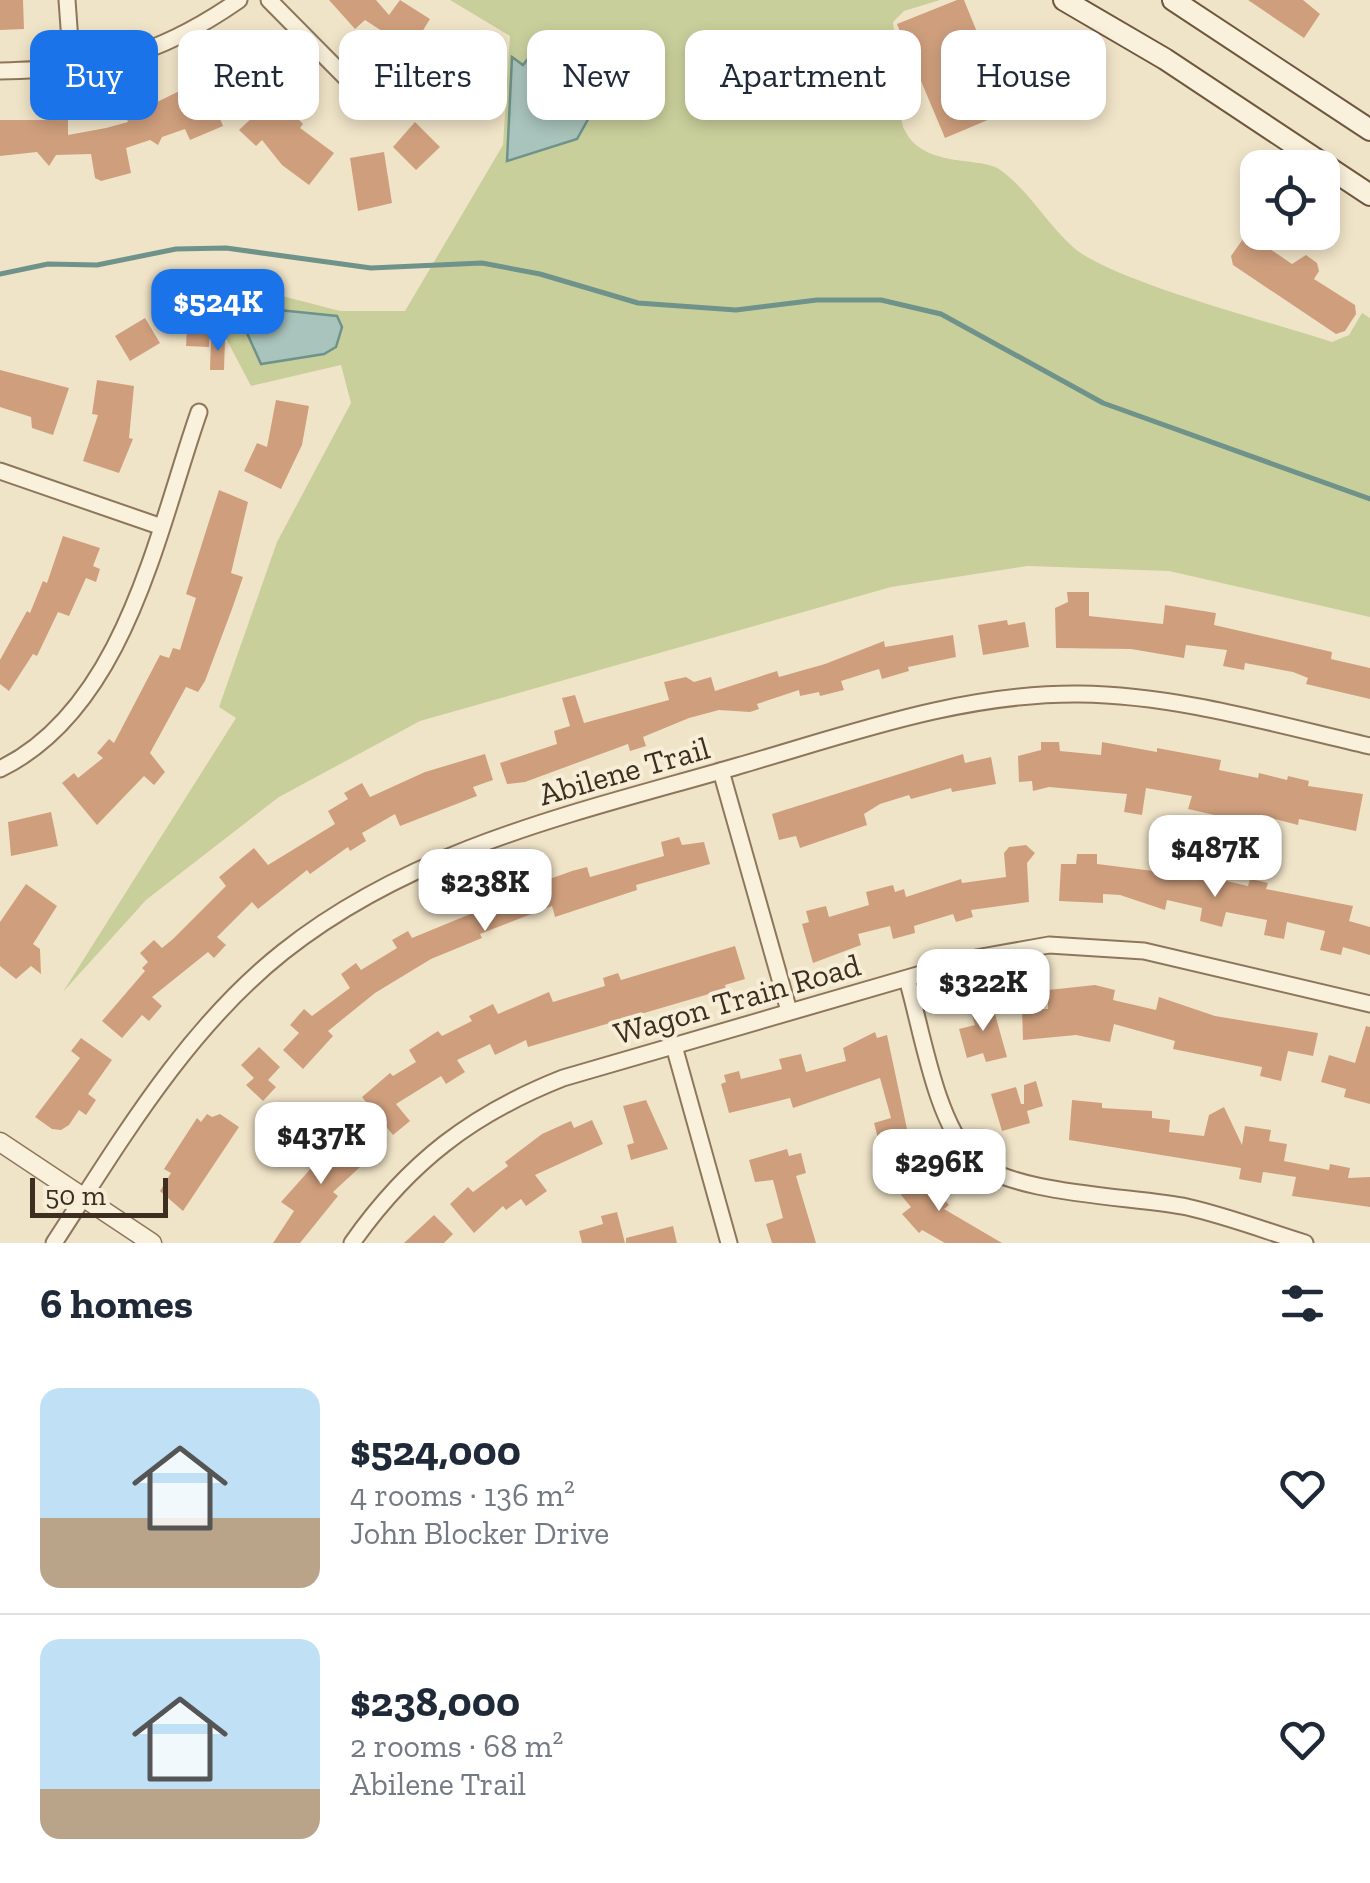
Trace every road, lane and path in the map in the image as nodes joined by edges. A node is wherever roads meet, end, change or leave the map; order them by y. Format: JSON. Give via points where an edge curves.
{"nodes":[{"id":1,"x":67,"y":0,"type":"edge"},
{"id":2,"x":239,"y":0,"type":"edge"},
{"id":3,"x":269,"y":0,"type":"edge"},
{"id":4,"x":1064,"y":0,"type":"edge"},
{"id":5,"x":1173,"y":0,"type":"edge"},
{"id":6,"x":69,"y":30,"type":"edge"},
{"id":7,"x":158,"y":47,"type":"edge"},
{"id":8,"x":30,"y":70,"type":"edge"},
{"id":9,"x":0,"y":71,"type":"edge"},
{"id":10,"x":339,"y":71,"type":"edge"},
{"id":11,"x":1370,"y":130,"type":"edge"},
{"id":12,"x":1370,"y":195,"type":"edge"},
{"id":13,"x":199,"y":412,"type":"dead end"},
{"id":14,"x":0,"y":470,"type":"edge"},
{"id":15,"x":159,"y":526,"type":"junction"},
{"id":16,"x":1370,"y":746,"type":"edge"},
{"id":17,"x":0,"y":769,"type":"edge"},
{"id":18,"x":720,"y":771,"type":"junction"},
{"id":19,"x":906,"y":979,"type":"junction"},
{"id":20,"x":1370,"y":1004,"type":"edge"},
{"id":21,"x":789,"y":1011,"type":"junction"},
{"id":22,"x":674,"y":1046,"type":"junction"},
{"id":23,"x":0,"y":1142,"type":"edge"},
{"id":24,"x":84,"y":1198,"type":"junction"},
{"id":25,"x":54,"y":1243,"type":"edge"},
{"id":26,"x":152,"y":1243,"type":"edge"},
{"id":27,"x":352,"y":1243,"type":"edge"},
{"id":28,"x":729,"y":1243,"type":"edge"},
{"id":29,"x":1305,"y":1243,"type":"edge"}],
"edges":[{"from":1,"to":6,"type":"street"},
{"from":2,"to":7,"type":"street"},
{"from":3,"to":10,"type":"street"},
{"from":4,"to":12,"type":"main road"},
{"from":5,"to":11,"type":"main road"},
{"from":8,"to":9,"type":"street"},
{"from":13,"to":15,"type":"street"},
{"from":14,"to":15,"type":"street"},
{"from":15,"to":17,"type":"street","via":[[99,679],[70,716]]},
{"from":16,"to":18,"type":"street","name":"Abilene Trail","via":[[1180,703],[1043,694],[910,716]]},
{"from":18,"to":21,"type":"street"},
{"from":18,"to":24,"type":"street","name":"Abilene Trail","via":[[457,850],[338,912],[269,964],[186,1048]]},
{"from":19,"to":20,"type":"street","name":"Wagon Train Road","via":[[1014,949],[1112,946]]},
{"from":19,"to":21,"type":"street","name":"Wagon Train Road"},
{"from":19,"to":29,"type":"street","via":[[947,1114],[964,1148],[988,1170],[1036,1186],[1189,1208]]},
{"from":21,"to":22,"type":"street","name":"Wagon Train Road"},
{"from":22,"to":27,"type":"street","name":"Wagon Train Road","via":[[506,1100],[414,1169]]},
{"from":22,"to":28,"type":"street"},
{"from":23,"to":24,"type":"street"},
{"from":24,"to":25,"type":"street","name":"Abilene Trail"},
{"from":24,"to":26,"type":"street"}]}
